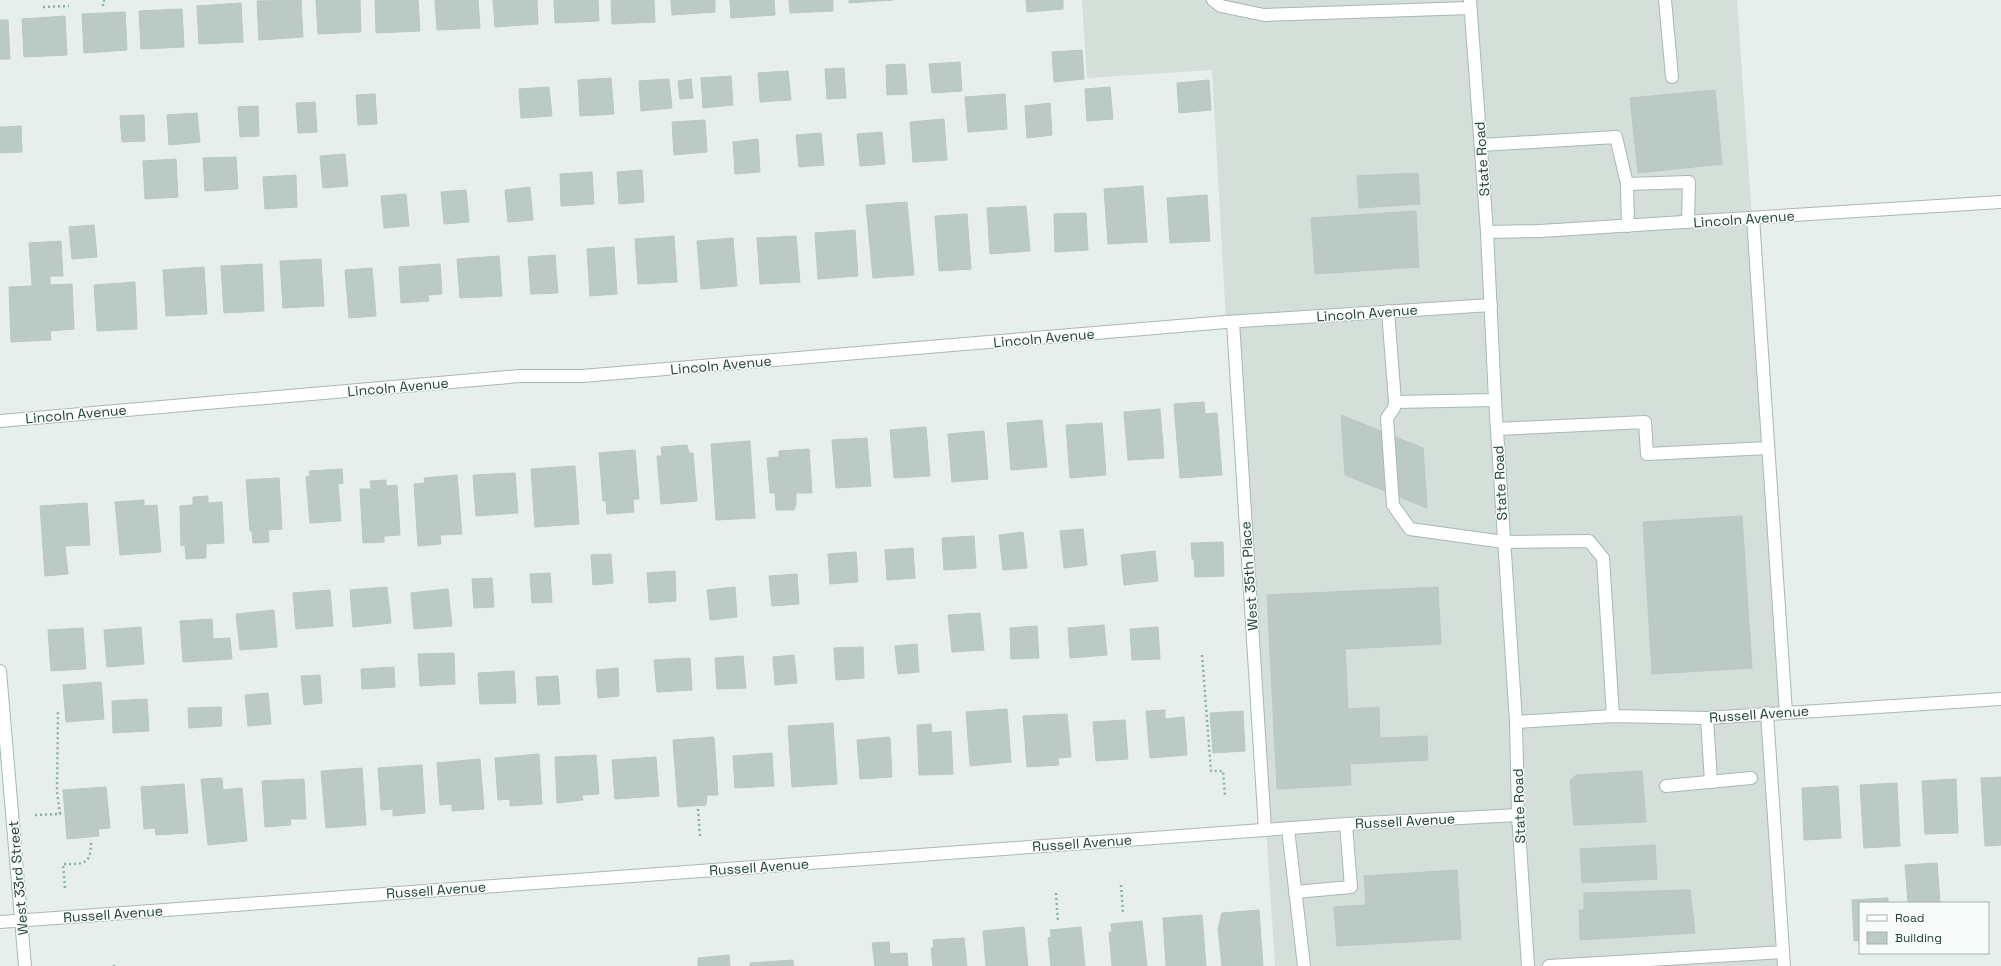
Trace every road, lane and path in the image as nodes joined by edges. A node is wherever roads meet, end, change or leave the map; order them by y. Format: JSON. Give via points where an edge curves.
{"nodes":[{"id":1,"x":105,"y":0,"type":"edge"},
{"id":2,"x":1213,"y":0,"type":"edge"},
{"id":3,"x":1665,"y":0,"type":"edge"},
{"id":4,"x":1470,"y":4,"type":"edge"},
{"id":5,"x":69,"y":6,"type":"dead end"},
{"id":6,"x":103,"y":6,"type":"dead end"},
{"id":7,"x":43,"y":7,"type":"dead end"},
{"id":8,"x":1672,"y":77,"type":"dead end"},
{"id":9,"x":1481,"y":145,"type":"junction"},
{"id":10,"x":1627,"y":184,"type":"junction"},
{"id":11,"x":2001,"y":202,"type":"edge"},
{"id":12,"x":1753,"y":218,"type":"junction"},
{"id":13,"x":1688,"y":222,"type":"junction"},
{"id":14,"x":1628,"y":226,"type":"junction"},
{"id":15,"x":1487,"y":232,"type":"junction"},
{"id":16,"x":1491,"y":305,"type":"junction"},
{"id":17,"x":1388,"y":311,"type":"junction"},
{"id":18,"x":1233,"y":322,"type":"junction"},
{"id":19,"x":1495,"y":400,"type":"junction"},
{"id":20,"x":1395,"y":402,"type":"junction"},
{"id":21,"x":0,"y":421,"type":"edge"},
{"id":22,"x":1497,"y":429,"type":"junction"},
{"id":23,"x":1768,"y":448,"type":"junction"},
{"id":24,"x":1504,"y":542,"type":"junction"},
{"id":25,"x":1202,"y":655,"type":"dead end"},
{"id":26,"x":0,"y":671,"type":"edge"},
{"id":27,"x":2001,"y":699,"type":"edge"},
{"id":28,"x":58,"y":710,"type":"dead end"},
{"id":29,"x":1786,"y":712,"type":"junction"},
{"id":30,"x":1767,"y":714,"type":"junction"},
{"id":31,"x":1613,"y":716,"type":"junction"},
{"id":32,"x":1707,"y":718,"type":"junction"},
{"id":33,"x":1516,"y":722,"type":"junction"},
{"id":34,"x":1751,"y":778,"type":"dead end"},
{"id":35,"x":1711,"y":782,"type":"junction"},
{"id":36,"x":1666,"y":786,"type":"dead end"},
{"id":37,"x":1225,"y":796,"type":"dead end"},
{"id":38,"x":698,"y":809,"type":"dead end"},
{"id":39,"x":35,"y":815,"type":"dead end"},
{"id":40,"x":1518,"y":815,"type":"junction"},
{"id":41,"x":1346,"y":824,"type":"junction"},
{"id":42,"x":1288,"y":829,"type":"junction"},
{"id":43,"x":1265,"y":830,"type":"junction"},
{"id":44,"x":700,"y":837,"type":"dead end"},
{"id":45,"x":91,"y":842,"type":"dead end"},
{"id":46,"x":1121,"y":885,"type":"dead end"},
{"id":47,"x":65,"y":888,"type":"dead end"},
{"id":48,"x":1295,"y":892,"type":"junction"},
{"id":49,"x":1056,"y":893,"type":"dead end"},
{"id":50,"x":1123,"y":914,"type":"dead end"},
{"id":51,"x":21,"y":920,"type":"junction"},
{"id":52,"x":0,"y":922,"type":"edge"},
{"id":53,"x":1058,"y":922,"type":"dead end"},
{"id":54,"x":1783,"y":952,"type":"junction"},
{"id":55,"x":25,"y":966,"type":"edge"},
{"id":56,"x":1304,"y":966,"type":"edge"},
{"id":57,"x":1528,"y":966,"type":"edge"},
{"id":58,"x":1549,"y":966,"type":"edge"},
{"id":59,"x":1784,"y":966,"type":"edge"}],
"edges":[{"from":1,"to":6,"type":"path"},
{"from":2,"to":4,"type":"street","via":[[1221,6],[1264,15]]},
{"from":3,"to":8,"type":"street"},
{"from":4,"to":9,"type":"street","name":"State Road"},
{"from":5,"to":7,"type":"path"},
{"from":9,"to":10,"type":"street","via":[[1616,136]]},
{"from":9,"to":15,"type":"street","name":"State Road"},
{"from":10,"to":13,"type":"street","via":[[1689,182]]},
{"from":10,"to":14,"type":"street"},
{"from":11,"to":12,"type":"street","name":"Lincoln Avenue"},
{"from":12,"to":13,"type":"street","name":"Lincoln Avenue"},
{"from":12,"to":23,"type":"street"},
{"from":13,"to":14,"type":"street","name":"Lincoln Avenue"},
{"from":14,"to":15,"type":"street","name":"Lincoln Avenue"},
{"from":15,"to":16,"type":"street","name":"State Road"},
{"from":16,"to":17,"type":"street","name":"Lincoln Avenue"},
{"from":16,"to":19,"type":"street","name":"State Road"},
{"from":17,"to":18,"type":"street","name":"Lincoln Avenue"},
{"from":17,"to":20,"type":"street"},
{"from":18,"to":21,"type":"street","name":"Lincoln Avenue","via":[[582,376],[520,376]]},
{"from":18,"to":43,"type":"street","name":"West 35th Place"},
{"from":19,"to":20,"type":"street"},
{"from":19,"to":22,"type":"street","name":"State Road"},
{"from":20,"to":24,"type":"street","via":[[1387,418],[1393,505],[1410,529]]},
{"from":22,"to":23,"type":"street","via":[[1645,422],[1647,454]]},
{"from":22,"to":24,"type":"street","name":"State Road"},
{"from":23,"to":29,"type":"street"},
{"from":24,"to":31,"type":"street","via":[[1589,541],[1603,558]]},
{"from":24,"to":33,"type":"street","name":"State Road"},
{"from":25,"to":37,"type":"path","via":[[1211,771],[1223,771]]},
{"from":26,"to":51,"type":"street","name":"West 33rd Street"},
{"from":27,"to":29,"type":"street","name":"Russell Avenue"},
{"from":28,"to":39,"type":"path","via":[[57,792],[60,814]]},
{"from":29,"to":30,"type":"street","name":"Russell Avenue"},
{"from":30,"to":32,"type":"street","name":"Russell Avenue"},
{"from":30,"to":54,"type":"street"},
{"from":31,"to":32,"type":"street","name":"Russell Avenue"},
{"from":31,"to":33,"type":"street","name":"Russell Avenue"},
{"from":32,"to":35,"type":"street"},
{"from":33,"to":40,"type":"street","name":"State Road"},
{"from":34,"to":35,"type":"street"},
{"from":35,"to":36,"type":"street"},
{"from":38,"to":44,"type":"path"},
{"from":40,"to":41,"type":"street","name":"Russell Avenue"},
{"from":40,"to":57,"type":"street","name":"State Road"},
{"from":41,"to":42,"type":"street","name":"Russell Avenue"},
{"from":41,"to":48,"type":"street","via":[[1351,887]]},
{"from":42,"to":43,"type":"street","name":"Russell Avenue"},
{"from":42,"to":48,"type":"street"},
{"from":43,"to":51,"type":"street","name":"Russell Avenue"},
{"from":45,"to":47,"type":"path","via":[[91,855],[87,861],[63,864]]},
{"from":46,"to":50,"type":"path"},
{"from":48,"to":56,"type":"street"},
{"from":49,"to":53,"type":"path"},
{"from":51,"to":52,"type":"street","name":"Russell Avenue"},
{"from":51,"to":55,"type":"street","name":"West 33rd Street"},
{"from":54,"to":58,"type":"street"},
{"from":54,"to":59,"type":"street"}]}
